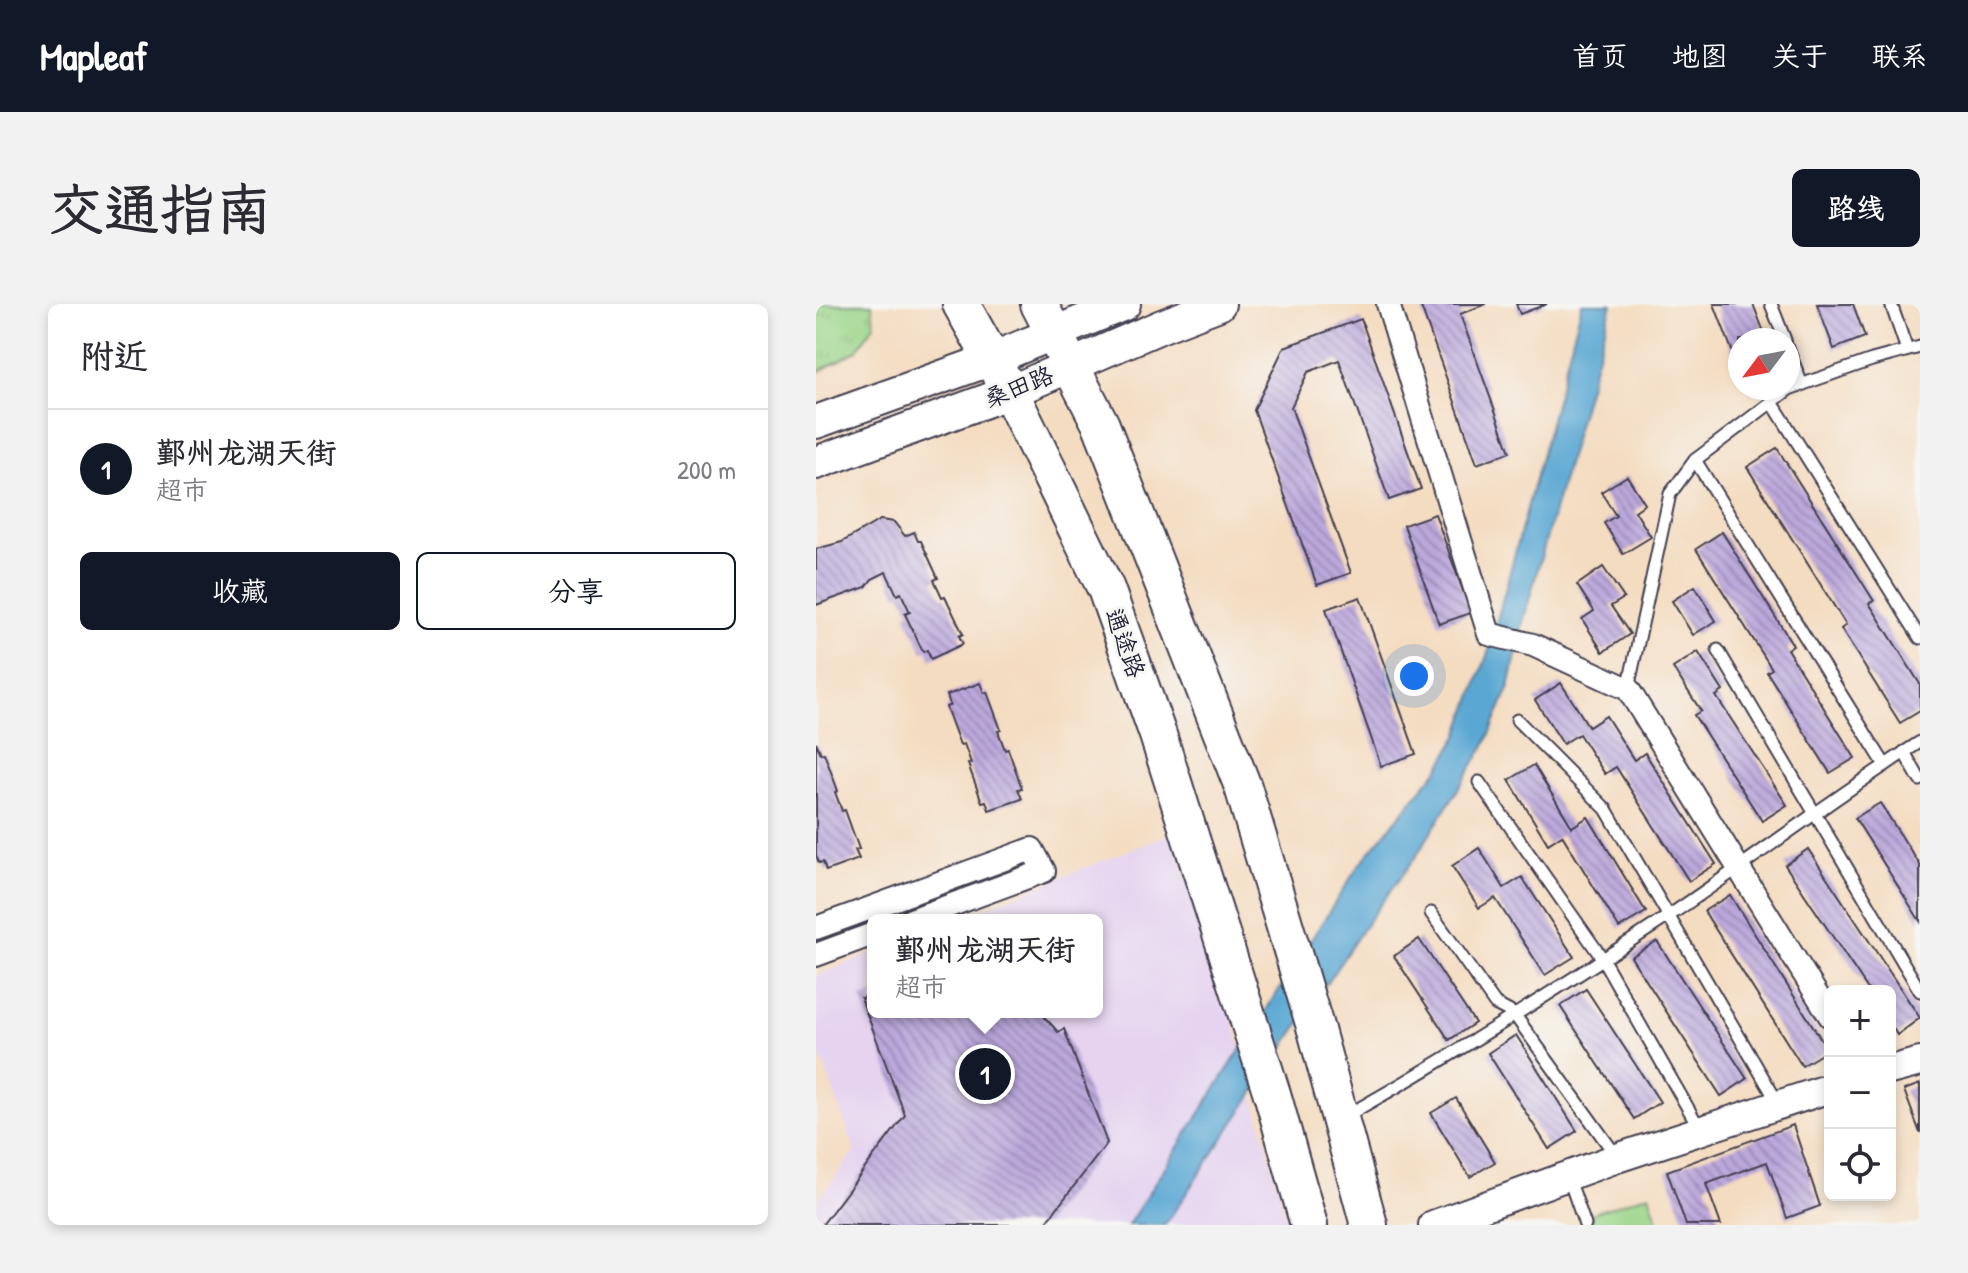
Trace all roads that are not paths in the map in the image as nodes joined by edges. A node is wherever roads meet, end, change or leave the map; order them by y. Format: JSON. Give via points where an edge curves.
{"nodes":[{"id":1,"x":961,"y":304,"type":"edge"},
{"id":2,"x":1124,"y":304,"type":"edge"},
{"id":3,"x":1219,"y":304,"type":"edge"},
{"id":4,"x":1388,"y":304,"type":"edge"},
{"id":5,"x":1771,"y":304,"type":"edge"},
{"id":6,"x":1891,"y":304,"type":"edge"},
{"id":7,"x":1047,"y":318,"type":"edge"},
{"id":8,"x":1780,"y":328,"type":"edge"},
{"id":9,"x":1920,"y":347,"type":"edge"},
{"id":10,"x":1907,"y":350,"type":"junction"},
{"id":11,"x":992,"y":359,"type":"junction"},
{"id":12,"x":1072,"y":365,"type":"junction"},
{"id":13,"x":1800,"y":380,"type":"edge"},
{"id":14,"x":1802,"y":385,"type":"junction"},
{"id":15,"x":1010,"y":392,"type":"junction"},
{"id":16,"x":1772,"y":402,"type":"junction"},
{"id":17,"x":816,"y":422,"type":"edge"},
{"id":18,"x":1695,"y":460,"type":"junction"},
{"id":19,"x":816,"y":463,"type":"edge"},
{"id":20,"x":1920,"y":638,"type":"edge"},
{"id":21,"x":1718,"y":650,"type":"dead end"},
{"id":22,"x":1628,"y":689,"type":"junction"},
{"id":23,"x":1517,"y":720,"type":"dead end"},
{"id":24,"x":1920,"y":742,"type":"edge"},
{"id":25,"x":1904,"y":752,"type":"junction"},
{"id":26,"x":1885,"y":765,"type":"junction"},
{"id":27,"x":1920,"y":780,"type":"edge"},
{"id":28,"x":1479,"y":782,"type":"dead end"},
{"id":29,"x":1815,"y":811,"type":"junction"},
{"id":30,"x":1739,"y":867,"type":"junction"},
{"id":31,"x":1431,"y":913,"type":"dead end"},
{"id":32,"x":927,"y":914,"type":"edge"},
{"id":33,"x":1669,"y":915,"type":"junction"},
{"id":34,"x":816,"y":928,"type":"edge"},
{"id":35,"x":867,"y":936,"type":"edge"},
{"id":36,"x":816,"y":955,"type":"edge"},
{"id":37,"x":1602,"y":958,"type":"junction"},
{"id":38,"x":1920,"y":991,"type":"edge"},
{"id":39,"x":1824,"y":1006,"type":"edge"},
{"id":40,"x":1514,"y":1014,"type":"junction"},
{"id":41,"x":1920,"y":1062,"type":"edge"},
{"id":42,"x":1896,"y":1068,"type":"edge"},
{"id":43,"x":1824,"y":1090,"type":"edge"},
{"id":44,"x":1778,"y":1104,"type":"junction"},
{"id":45,"x":1340,"y":1120,"type":"junction"},
{"id":46,"x":1701,"y":1131,"type":"junction"},
{"id":47,"x":1617,"y":1158,"type":"junction"},
{"id":48,"x":1568,"y":1176,"type":"junction"},
{"id":49,"x":1309,"y":1225,"type":"edge"},
{"id":50,"x":1369,"y":1225,"type":"edge"},
{"id":51,"x":1433,"y":1225,"type":"edge"},
{"id":52,"x":1585,"y":1225,"type":"edge"}],
"edges":[{"from":1,"to":11,"type":"main road","name":"通途路"},
{"from":2,"to":7,"type":"main road","name":"桑田路"},
{"from":3,"to":12,"type":"main road","name":"桑田路"},
{"from":4,"to":22,"type":"street","via":[[1489,634],[1533,645]]},
{"from":5,"to":8,"type":"lane"},
{"from":6,"to":10,"type":"lane"},
{"from":7,"to":11,"type":"main road","name":"桑田路"},
{"from":7,"to":12,"type":"main road"},
{"from":9,"to":10,"type":"lane"},
{"from":10,"to":14,"type":"lane"},
{"from":11,"to":15,"type":"main road","name":"通途路"},
{"from":11,"to":17,"type":"main road","name":"桑田路"},
{"from":12,"to":15,"type":"main road","name":"桑田路"},
{"from":12,"to":45,"type":"main road","via":[[1101,425],[1243,787]]},
{"from":13,"to":14,"type":"lane"},
{"from":14,"to":16,"type":"lane"},
{"from":15,"to":19,"type":"main road","name":"桑田路"},
{"from":15,"to":49,"type":"main road","name":"通途路","via":[[1106,589],[1158,735]]},
{"from":16,"to":18,"type":"lane"},
{"from":16,"to":20,"type":"lane"},
{"from":18,"to":22,"type":"lane","via":[[1670,494]]},
{"from":18,"to":26,"type":"lane"},
{"from":21,"to":29,"type":"lane"},
{"from":22,"to":30,"type":"street"},
{"from":23,"to":33,"type":"lane","via":[[1606,809]]},
{"from":24,"to":25,"type":"lane"},
{"from":25,"to":26,"type":"lane"},
{"from":25,"to":27,"type":"lane"},
{"from":26,"to":29,"type":"lane"},
{"from":28,"to":37,"type":"lane"},
{"from":29,"to":30,"type":"lane"},
{"from":29,"to":38,"type":"lane"},
{"from":30,"to":33,"type":"lane"},
{"from":30,"to":39,"type":"street"},
{"from":31,"to":40,"type":"lane","via":[[1495,1004]]},
{"from":32,"to":34,"type":"street","via":[[1044,871],[1032,849]]},
{"from":33,"to":37,"type":"lane"},
{"from":33,"to":44,"type":"lane"},
{"from":35,"to":36,"type":"street"},
{"from":37,"to":40,"type":"lane"},
{"from":37,"to":46,"type":"lane"},
{"from":40,"to":45,"type":"lane"},
{"from":40,"to":47,"type":"lane"},
{"from":41,"to":42,"type":"street"},
{"from":43,"to":44,"type":"street"},
{"from":44,"to":46,"type":"street"},
{"from":45,"to":50,"type":"main road"},
{"from":46,"to":47,"type":"street"},
{"from":47,"to":48,"type":"street"},
{"from":48,"to":51,"type":"street"},
{"from":48,"to":52,"type":"lane"}]}
